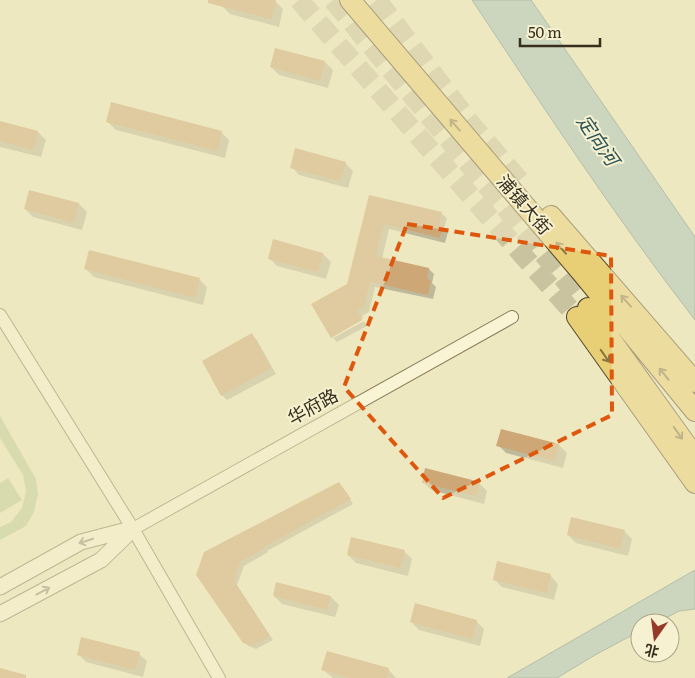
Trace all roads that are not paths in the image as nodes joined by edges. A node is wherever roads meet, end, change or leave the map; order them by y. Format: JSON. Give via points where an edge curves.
{"nodes":[{"id":1,"x":350,"y":0,"type":"edge"},
{"id":2,"x":520,"y":181,"type":"tunnel mouth"},
{"id":3,"x":0,"y":315,"type":"edge"},
{"id":4,"x":512,"y":317,"type":"dead end"},
{"id":5,"x":695,"y":382,"type":"edge"},
{"id":6,"x":695,"y":412,"type":"edge"},
{"id":7,"x":695,"y":457,"type":"edge"},
{"id":8,"x":695,"y":483,"type":"edge"},
{"id":9,"x":133,"y":529,"type":"junction"},
{"id":10,"x":0,"y":587,"type":"edge"},
{"id":11,"x":0,"y":614,"type":"edge"},
{"id":12,"x":219,"y":678,"type":"edge"}],
"edges":[{"from":6,"to":1,"type":"highway","name":"浦镇大街","one_way":true,"via":[[583,274]]},
{"from":5,"to":2,"type":"highway","name":"浦镇大街","one_way":true},
{"from":3,"to":9,"type":"street"},
{"from":4,"to":9,"type":"street","name":"华府路"},
{"from":7,"to":8,"type":"highway","via":[[582,312]]},
{"from":9,"to":10,"type":"street","name":"华府路","one_way":true,"via":[[81,542]]},
{"from":11,"to":9,"type":"street","name":"华府路","one_way":true,"via":[[101,560]]},
{"from":9,"to":12,"type":"street"}]}
